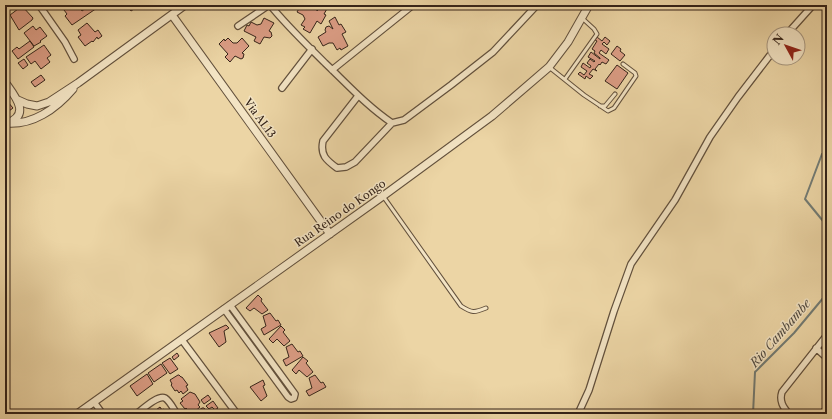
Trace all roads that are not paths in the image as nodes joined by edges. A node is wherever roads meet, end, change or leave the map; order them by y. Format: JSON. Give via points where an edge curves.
{"nodes":[{"id":1,"x":39,"y":5,"type":"edge"},
{"id":2,"x":185,"y":5,"type":"edge"},
{"id":3,"x":269,"y":5,"type":"edge"},
{"id":4,"x":413,"y":5,"type":"edge"},
{"id":5,"x":536,"y":5,"type":"edge"},
{"id":6,"x":589,"y":5,"type":"edge"},
{"id":7,"x":813,"y":5,"type":"edge"},
{"id":8,"x":172,"y":15,"type":"junction"},
{"id":9,"x":582,"y":18,"type":"junction"},
{"id":10,"x":238,"y":26,"type":"dead end"},
{"id":11,"x":794,"y":26,"type":"edge"},
{"id":12,"x":312,"y":49,"type":"junction"},
{"id":13,"x":74,"y":59,"type":"dead end"},
{"id":14,"x":766,"y":60,"type":"edge"},
{"id":15,"x":623,"y":64,"type":"dead end"},
{"id":16,"x":549,"y":67,"type":"junction"},
{"id":17,"x":332,"y":70,"type":"junction"},
{"id":18,"x":565,"y":79,"type":"junction"},
{"id":19,"x":5,"y":82,"type":"edge"},
{"id":20,"x":78,"y":83,"type":"junction"},
{"id":21,"x":282,"y":88,"type":"dead end"},
{"id":22,"x":614,"y":94,"type":"dead end"},
{"id":23,"x":358,"y":96,"type":"junction"},
{"id":24,"x":18,"y":100,"type":"junction"},
{"id":25,"x":607,"y":105,"type":"junction"},
{"id":26,"x":600,"y":106,"type":"junction"},
{"id":27,"x":608,"y":111,"type":"junction"},
{"id":28,"x":6,"y":123,"type":"edge"},
{"id":29,"x":392,"y":123,"type":"junction"},
{"id":30,"x":383,"y":196,"type":"junction"},
{"id":31,"x":330,"y":234,"type":"junction"},
{"id":32,"x":227,"y":307,"type":"junction"},
{"id":33,"x":486,"y":308,"type":"dead end"},
{"id":34,"x":827,"y":334,"type":"edge"},
{"id":35,"x":182,"y":340,"type":"junction"},
{"id":36,"x":816,"y":348,"type":"junction"},
{"id":37,"x":827,"y":358,"type":"edge"},
{"id":38,"x":94,"y":402,"type":"junction"},
{"id":39,"x":827,"y":409,"type":"edge"},
{"id":40,"x":82,"y":413,"type":"edge"},
{"id":41,"x":102,"y":413,"type":"dead end"},
{"id":42,"x":136,"y":414,"type":"edge"},
{"id":43,"x":177,"y":414,"type":"edge"},
{"id":44,"x":237,"y":414,"type":"edge"},
{"id":45,"x":578,"y":414,"type":"edge"},
{"id":46,"x":789,"y":414,"type":"edge"},
{"id":47,"x":821,"y":414,"type":"edge"}],
"edges":[{"from":1,"to":13,"type":"street","via":[[66,42]]},
{"from":2,"to":8,"type":"street"},
{"from":3,"to":10,"type":"street"},
{"from":3,"to":12,"type":"street"},
{"from":4,"to":17,"type":"street"},
{"from":5,"to":29,"type":"street","via":[[493,52],[404,120]]},
{"from":6,"to":9,"type":"street","name":"Rua Reino do Kongo"},
{"from":7,"to":11,"type":"street"},
{"from":8,"to":20,"type":"street"},
{"from":8,"to":31,"type":"street","name":"Via AL13"},
{"from":9,"to":16,"type":"street","name":"Rua Reino do Kongo"},
{"from":9,"to":18,"type":"lane","via":[[597,34]]},
{"from":12,"to":17,"type":"street"},
{"from":12,"to":21,"type":"street"},
{"from":14,"to":45,"type":"street","via":[[710,137],[674,200],[631,264],[589,390]]},
{"from":15,"to":27,"type":"lane","via":[[636,76],[614,108]]},
{"from":16,"to":18,"type":"lane"},
{"from":16,"to":30,"type":"street","name":"Rua Reino do Kongo","via":[[492,116]]},
{"from":17,"to":23,"type":"street"},
{"from":18,"to":26,"type":"lane"},
{"from":19,"to":24,"type":"street"},
{"from":20,"to":24,"type":"street","via":[[49,102],[37,106]]},
{"from":20,"to":28,"type":"street","via":[[66,97],[34,119],[21,123]]},
{"from":22,"to":25,"type":"lane"},
{"from":23,"to":29,"type":"street"},
{"from":23,"to":29,"type":"street","via":[[323,141],[323,155],[333,165],[337,168],[346,167],[355,162]]},
{"from":24,"to":28,"type":"street","via":[[20,113],[13,121]]},
{"from":25,"to":26,"type":"lane"},
{"from":25,"to":27,"type":"lane"},
{"from":26,"to":27,"type":"lane"},
{"from":30,"to":31,"type":"street","name":"Rua Reino do Kongo"},
{"from":30,"to":33,"type":"lane","via":[[461,306],[475,313]]},
{"from":31,"to":32,"type":"street","name":"Rua Reino do Kongo"},
{"from":32,"to":32,"type":"street","via":[[288,397],[294,398],[295,394]]},
{"from":32,"to":35,"type":"street","name":"Rua Reino do Kongo"},
{"from":34,"to":36,"type":"street"},
{"from":35,"to":38,"type":"street","name":"Rua Reino do Kongo"},
{"from":35,"to":44,"type":"street"},
{"from":36,"to":37,"type":"street"},
{"from":36,"to":46,"type":"street","via":[[782,392],[782,405]]},
{"from":38,"to":40,"type":"street","name":"Rua Reino do Kongo"},
{"from":38,"to":41,"type":"street"},
{"from":39,"to":47,"type":"street"},
{"from":42,"to":43,"type":"street","via":[[162,398],[167,400]]}]}
